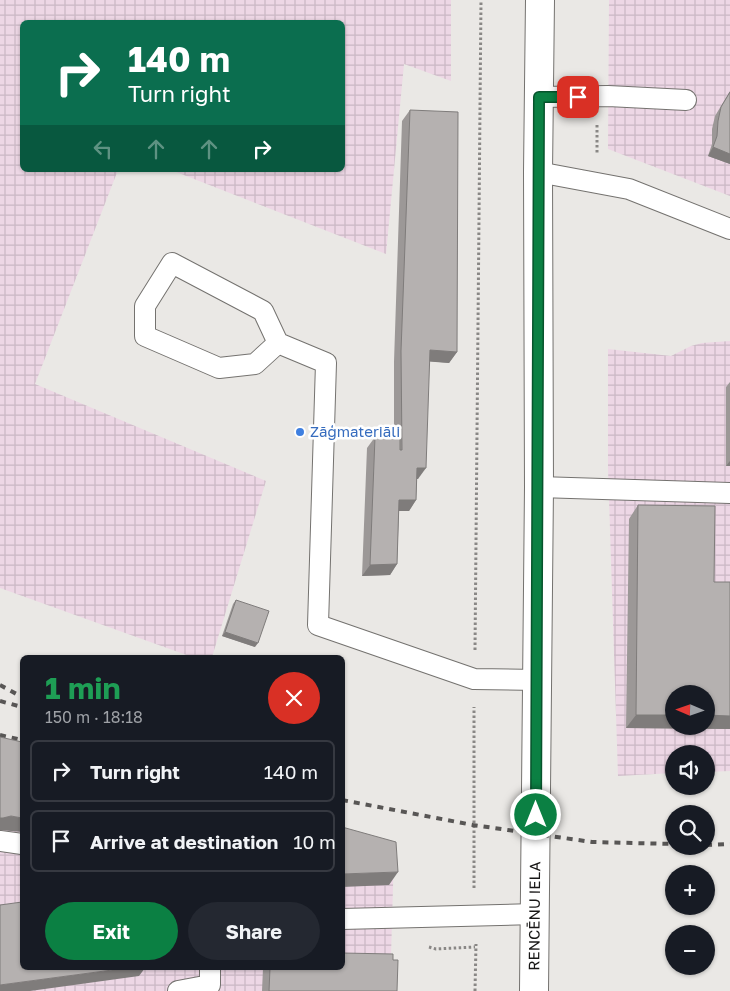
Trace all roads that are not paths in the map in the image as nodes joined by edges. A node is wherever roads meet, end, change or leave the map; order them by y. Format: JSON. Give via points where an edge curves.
{"nodes":[{"id":1,"x":540,"y":0,"type":"edge"},
{"id":2,"x":539,"y":97,"type":"junction"},
{"id":3,"x":686,"y":100,"type":"dead end"},
{"id":4,"x":538,"y":172,"type":"junction"},
{"id":5,"x":730,"y":229,"type":"edge"},
{"id":6,"x":278,"y":342,"type":"junction"},
{"id":7,"x":539,"y":487,"type":"junction"},
{"id":8,"x":730,"y":493,"type":"edge"},
{"id":9,"x":537,"y":680,"type":"junction"},
{"id":10,"x":0,"y":841,"type":"edge"},
{"id":11,"x":20,"y":844,"type":"edge"},
{"id":12,"x":535,"y":914,"type":"junction"},
{"id":13,"x":345,"y":919,"type":"edge"},
{"id":14,"x":210,"y":981,"type":"edge"},
{"id":15,"x":178,"y":991,"type":"edge"},
{"id":16,"x":534,"y":991,"type":"edge"}],
"edges":[{"from":1,"to":2,"type":"street","name":"RENCĒNU IELA"},
{"from":2,"to":3,"type":"lane"},
{"from":2,"to":4,"type":"street","name":"RENCĒNU IELA"},
{"from":4,"to":5,"type":"lane","via":[[630,189]]},
{"from":4,"to":7,"type":"street","name":"RENCĒNU IELA"},
{"from":6,"to":6,"type":"lane","via":[[263,311],[172,263],[145,306],[145,336],[219,368],[255,364]]},
{"from":6,"to":9,"type":"lane","via":[[326,363],[318,625],[474,679]]},
{"from":7,"to":8,"type":"lane"},
{"from":7,"to":9,"type":"street","name":"RENCĒNU IELA"},
{"from":9,"to":12,"type":"street","name":"RENCĒNU IELA"},
{"from":10,"to":11,"type":"lane"},
{"from":12,"to":13,"type":"lane"},
{"from":12,"to":16,"type":"street","name":"RENCĒNU IELA"},
{"from":14,"to":15,"type":"lane"}]}
